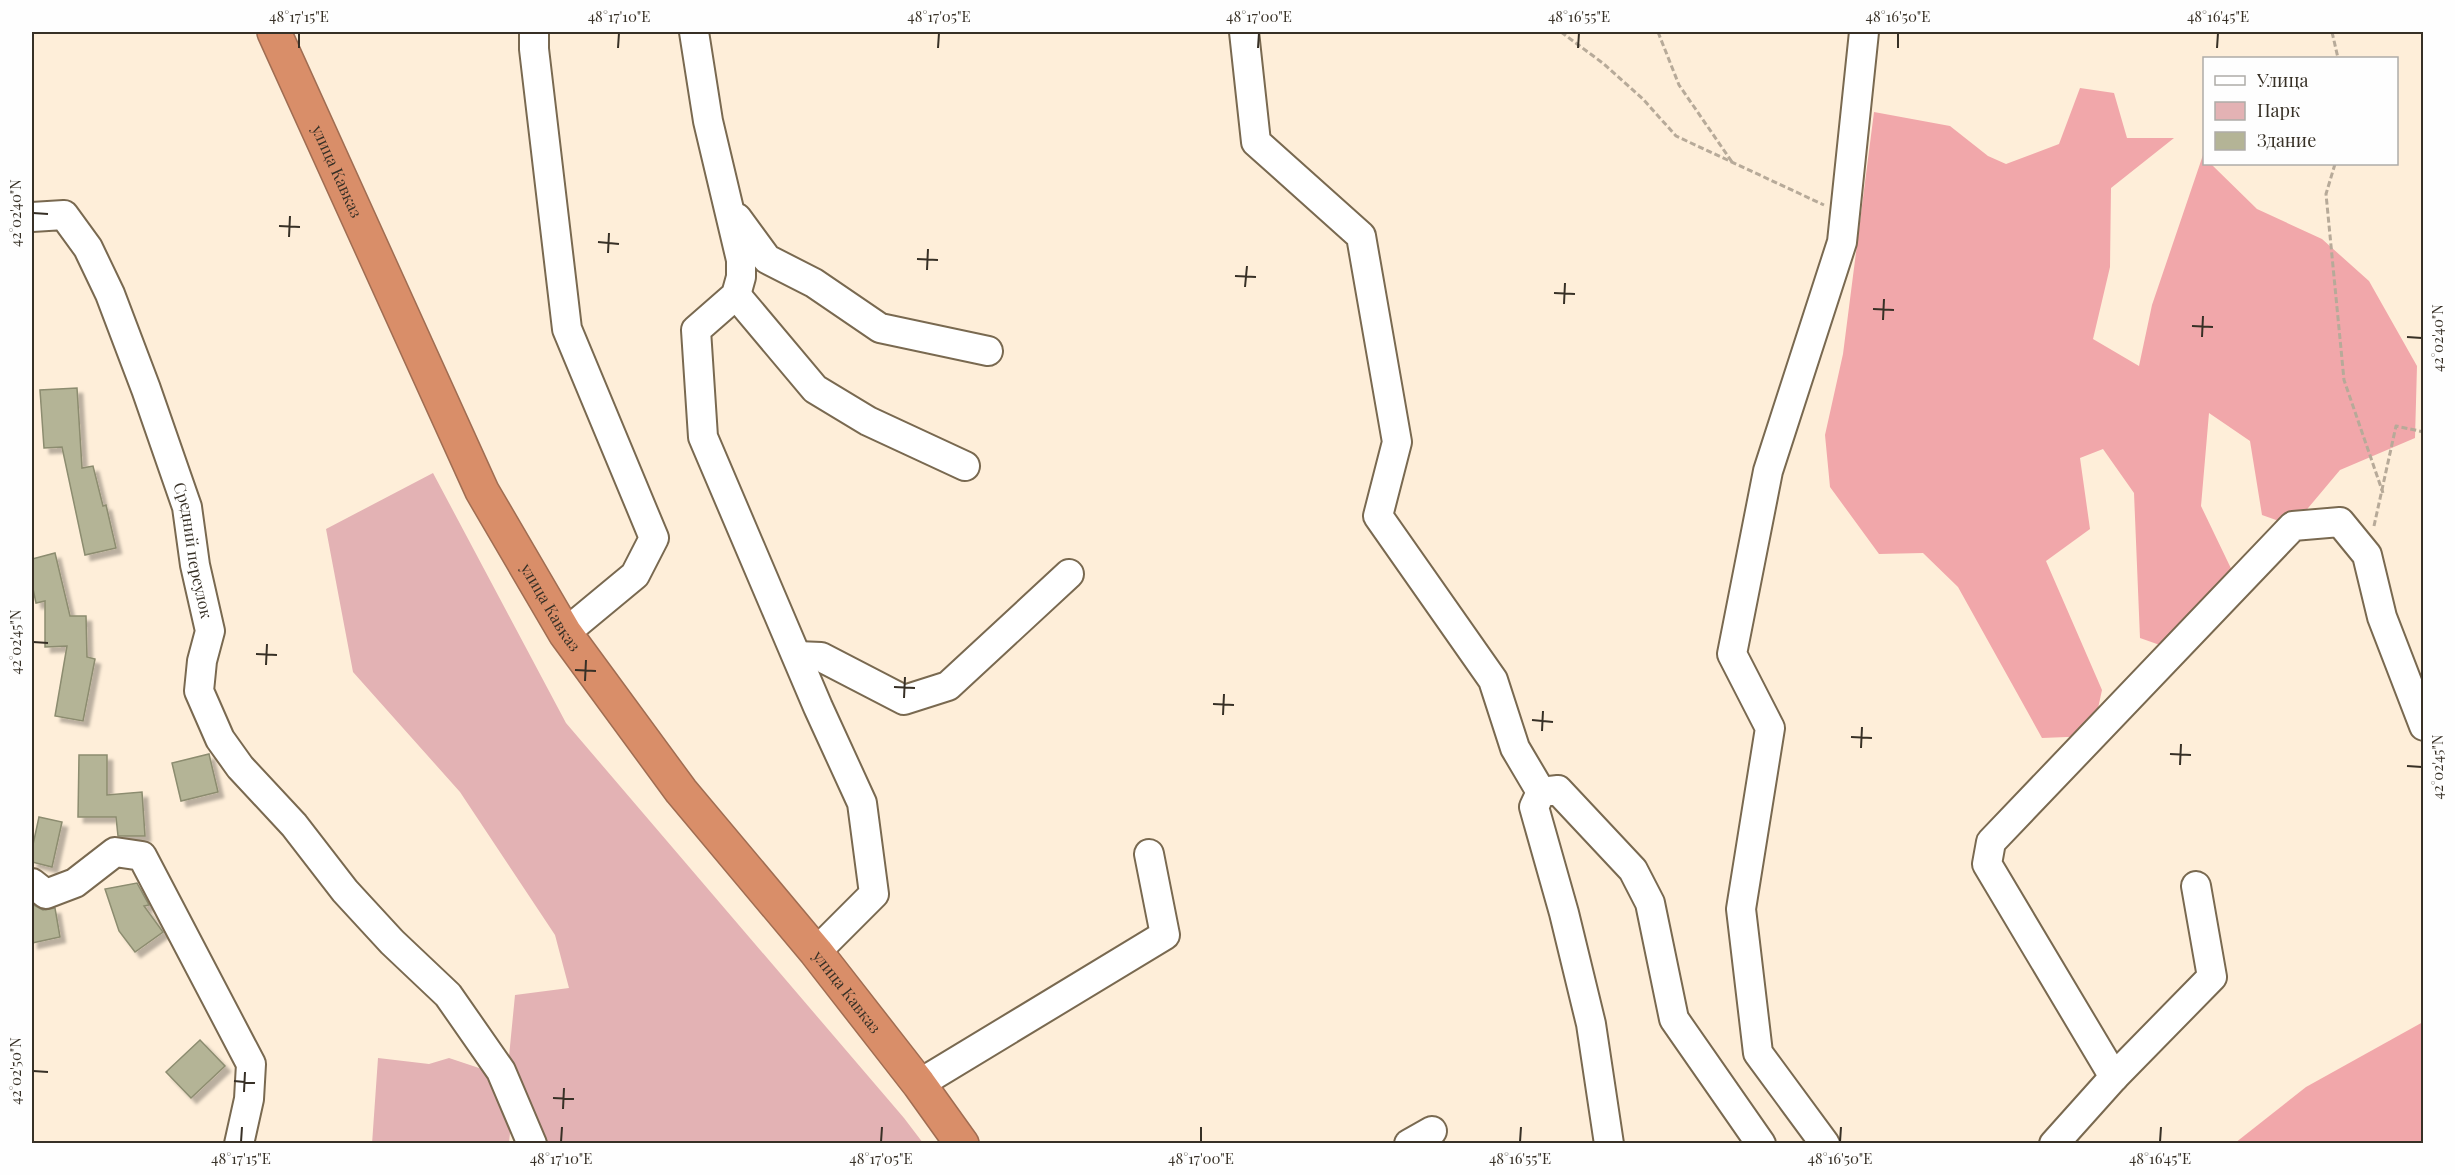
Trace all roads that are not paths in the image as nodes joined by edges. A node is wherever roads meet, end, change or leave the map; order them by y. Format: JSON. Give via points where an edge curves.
{"nodes":[{"id":1,"x":274,"y":32,"type":"edge"},
{"id":2,"x":534,"y":32,"type":"edge"},
{"id":3,"x":694,"y":32,"type":"edge"},
{"id":4,"x":1244,"y":32,"type":"edge"},
{"id":5,"x":1864,"y":32,"type":"edge"},
{"id":6,"x":728,"y":206,"type":"junction"},
{"id":7,"x":32,"y":217,"type":"edge"},
{"id":8,"x":736,"y":295,"type":"junction"},
{"id":9,"x":988,"y":351,"type":"dead end"},
{"id":10,"x":965,"y":466,"type":"dead end"},
{"id":11,"x":1069,"y":574,"type":"dead end"},
{"id":12,"x":565,"y":633,"type":"junction"},
{"id":13,"x":797,"y":657,"type":"junction"},
{"id":14,"x":2424,"y":726,"type":"edge"},
{"id":15,"x":1541,"y":792,"type":"junction"},
{"id":16,"x":1149,"y":854,"type":"dead end"},
{"id":17,"x":32,"y":883,"type":"edge"},
{"id":18,"x":2196,"y":886,"type":"dead end"},
{"id":19,"x":816,"y":952,"type":"junction"},
{"id":20,"x":2114,"y":1077,"type":"junction"},
{"id":21,"x":919,"y":1084,"type":"junction"},
{"id":22,"x":239,"y":1143,"type":"edge"},
{"id":23,"x":532,"y":1143,"type":"edge"},
{"id":24,"x":962,"y":1143,"type":"edge"},
{"id":25,"x":1609,"y":1143,"type":"edge"},
{"id":26,"x":1761,"y":1143,"type":"edge"},
{"id":27,"x":1825,"y":1143,"type":"edge"},
{"id":28,"x":2054,"y":1143,"type":"edge"}],
"edges":[{"from":1,"to":12,"type":"highway","name":"улица Кавказ","via":[[482,491]]},
{"from":2,"to":12,"type":"street","via":[[567,329],[654,538],[635,575]]},
{"from":3,"to":6,"type":"street","via":[[708,121]]},
{"from":4,"to":15,"type":"street","via":[[1256,142],[1360,236],[1397,442],[1378,516],[1493,680],[1515,748]]},
{"from":5,"to":27,"type":"street","via":[[1842,242],[1768,471],[1732,654],[1770,728],[1741,909],[1758,1053]]},
{"from":6,"to":8,"type":"street","via":[[741,260]]},
{"from":6,"to":9,"type":"street","via":[[767,259],[814,283],[880,328]]},
{"from":7,"to":23,"type":"street","name":"Средний переулок","via":[[64,215],[88,248],[146,389],[187,507],[210,631],[199,691],[220,739],[345,891],[448,995],[501,1071]]},
{"from":8,"to":10,"type":"street","via":[[815,389],[868,422]]},
{"from":8,"to":13,"type":"street","via":[[696,330],[703,437]]},
{"from":11,"to":13,"type":"street","via":[[948,686],[904,699],[821,657]]},
{"from":12,"to":19,"type":"highway","name":"улица Кавказ","via":[[681,791]]},
{"from":13,"to":19,"type":"street","via":[[862,803],[874,894]]},
{"from":14,"to":20,"type":"street","via":[[2382,617],[2367,555],[2340,522],[2293,526],[1991,842],[1987,864]]},
{"from":15,"to":25,"type":"street","via":[[1534,807],[1591,1024]]},
{"from":15,"to":26,"type":"street","via":[[1558,790],[1633,870],[1650,903],[1674,1019]]},
{"from":16,"to":21,"type":"street","via":[[1165,935]]},
{"from":17,"to":22,"type":"street","via":[[46,894],[75,883],[115,852],[142,856],[251,1064],[249,1099]]},
{"from":18,"to":20,"type":"street","via":[[2212,977]]},
{"from":19,"to":21,"type":"highway","name":"улица Кавказ"},
{"from":20,"to":28,"type":"street"},
{"from":21,"to":24,"type":"highway","name":"улица Кавказ"}]}
